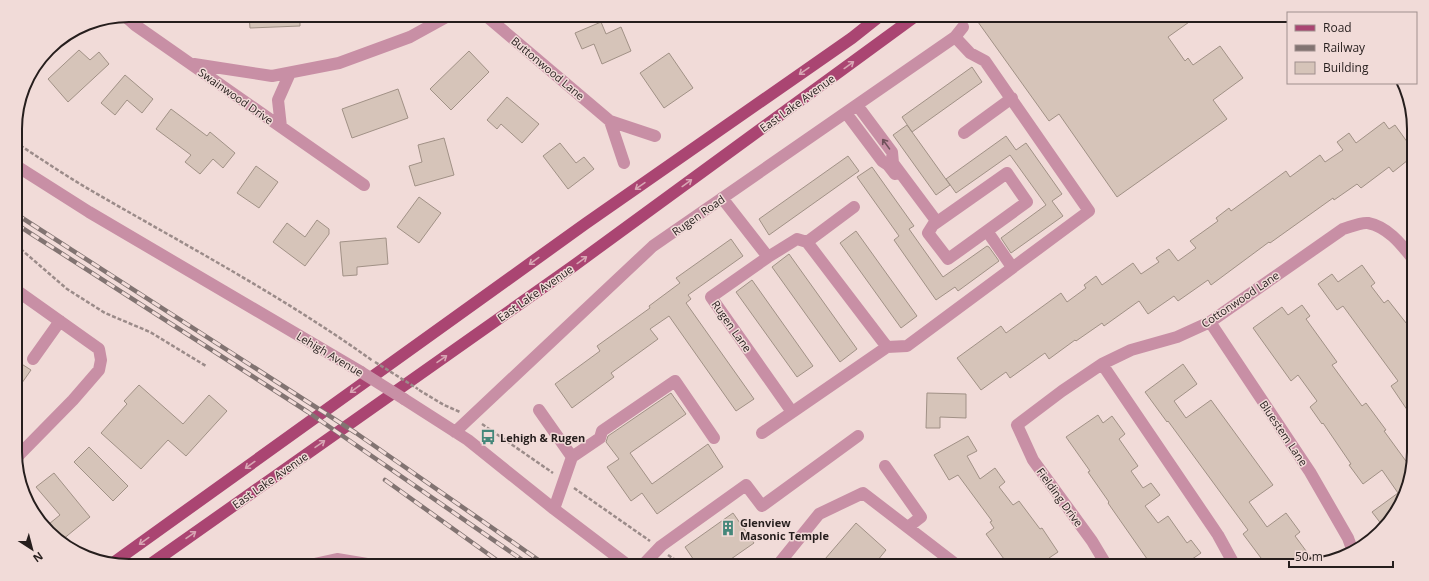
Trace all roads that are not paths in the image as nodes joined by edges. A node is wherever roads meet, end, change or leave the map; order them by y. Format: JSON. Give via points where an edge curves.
{"nodes":[{"id":1,"x":131,"y":22,"type":"edge"},
{"id":2,"x":437,"y":22,"type":"edge"},
{"id":3,"x":493,"y":22,"type":"edge"},
{"id":4,"x":872,"y":22,"type":"edge"},
{"id":5,"x":907,"y":22,"type":"edge"},
{"id":6,"x":964,"y":27,"type":"dead end"},
{"id":7,"x":955,"y":37,"type":"junction"},
{"id":8,"x":191,"y":64,"type":"junction"},
{"id":9,"x":290,"y":73,"type":"junction"},
{"id":10,"x":1012,"y":98,"type":"junction"},
{"id":11,"x":857,"y":105,"type":"junction"},
{"id":12,"x":846,"y":113,"type":"junction"},
{"id":13,"x":610,"y":121,"type":"junction"},
{"id":14,"x":281,"y":127,"type":"junction"},
{"id":15,"x":964,"y":133,"type":"dead end"},
{"id":16,"x":655,"y":136,"type":"dead end"},
{"id":17,"x":624,"y":163,"type":"dead end"},
{"id":18,"x":22,"y":169,"type":"edge"},
{"id":19,"x":364,"y":185,"type":"dead end"},
{"id":20,"x":722,"y":198,"type":"junction"},
{"id":21,"x":854,"y":207,"type":"dead end"},
{"id":22,"x":935,"y":224,"type":"junction"},
{"id":23,"x":987,"y":231,"type":"junction"},
{"id":24,"x":807,"y":242,"type":"junction"},
{"id":25,"x":1407,"y":251,"type":"edge"},
{"id":26,"x":768,"y":257,"type":"junction"},
{"id":27,"x":1012,"y":267,"type":"junction"},
{"id":28,"x":22,"y":294,"type":"edge"},
{"id":29,"x":60,"y":321,"type":"junction"},
{"id":30,"x":1210,"y":322,"type":"junction"},
{"id":31,"x":887,"y":347,"type":"junction"},
{"id":32,"x":33,"y":359,"type":"dead end"},
{"id":33,"x":1102,"y":364,"type":"junction"},
{"id":34,"x":539,"y":410,"type":"dead end"},
{"id":35,"x":792,"y":412,"type":"junction"},
{"id":36,"x":1017,"y":425,"type":"joint"},
{"id":37,"x":455,"y":432,"type":"junction"},
{"id":38,"x":762,"y":433,"type":"dead end"},
{"id":39,"x":858,"y":436,"type":"dead end"},
{"id":40,"x":714,"y":438,"type":"dead end"},
{"id":41,"x":22,"y":452,"type":"edge"},
{"id":42,"x":572,"y":457,"type":"junction"},
{"id":43,"x":885,"y":466,"type":"dead end"},
{"id":44,"x":554,"y":509,"type":"junction"},
{"id":45,"x":908,"y":527,"type":"junction"},
{"id":46,"x":1351,"y":546,"type":"edge"},
{"id":47,"x":120,"y":558,"type":"edge"},
{"id":48,"x":158,"y":559,"type":"edge"},
{"id":49,"x":620,"y":559,"type":"edge"},
{"id":50,"x":649,"y":559,"type":"edge"},
{"id":51,"x":783,"y":559,"type":"edge"},
{"id":52,"x":949,"y":559,"type":"edge"},
{"id":53,"x":1103,"y":559,"type":"edge"},
{"id":54,"x":1231,"y":559,"type":"edge"}],
"edges":[{"from":1,"to":8,"type":"street","name":"Swainwood Drive"},
{"from":2,"to":9,"type":"street","name":"Swainwood Drive","via":[[410,37],[339,63]]},
{"from":3,"to":13,"type":"street","name":"Buttonwood Lane"},
{"from":4,"to":47,"type":"main road","name":"East Lake Avenue","one_way":true,"via":[[585,224]]},
{"from":48,"to":5,"type":"main road","name":"East Lake Avenue","one_way":true,"via":[[572,267]]},
{"from":6,"to":7,"type":"street","name":"Rugen Road"},
{"from":7,"to":10,"type":"street","via":[[970,53],[985,61]]},
{"from":7,"to":11,"type":"street","name":"Rugen Road"},
{"from":8,"to":9,"type":"street","name":"Swainwood Drive","via":[[272,76]]},
{"from":8,"to":14,"type":"street","name":"Swainwood Drive"},
{"from":9,"to":14,"type":"street","name":"Swainwood Drive","via":[[278,100]]},
{"from":10,"to":15,"type":"street"},
{"from":10,"to":27,"type":"street","via":[[1089,211]]},
{"from":11,"to":12,"type":"street","name":"Rugen Road"},
{"from":22,"to":11,"type":"street","one_way":true,"via":[[893,163],[892,152]]},
{"from":12,"to":20,"type":"street","name":"Rugen Road"},
{"from":12,"to":22,"type":"street"},
{"from":13,"to":16,"type":"street","name":"Buttonwood Lane"},
{"from":13,"to":17,"type":"street"},
{"from":14,"to":19,"type":"street","name":"Swainwood Drive"},
{"from":18,"to":37,"type":"street","name":"Lehigh Avenue","bridge":true,"via":[[89,212],[361,372]]},
{"from":20,"to":26,"type":"street"},
{"from":20,"to":37,"type":"street","name":"Rugen Road","via":[[652,246]]},
{"from":21,"to":24,"type":"street"},
{"from":22,"to":23,"type":"street","via":[[928,233],[948,259]]},
{"from":22,"to":23,"type":"street","via":[[1006,173],[1027,202]]},
{"from":23,"to":27,"type":"street"},
{"from":24,"to":26,"type":"street","name":"Rugen Lane","via":[[797,239]]},
{"from":24,"to":31,"type":"street"},
{"from":25,"to":30,"type":"street","name":"Cottonwood Lane","via":[[1386,230],[1366,223],[1343,229]]},
{"from":26,"to":35,"type":"street","name":"Rugen Lane","via":[[711,297]]},
{"from":27,"to":31,"type":"street","via":[[907,346]]},
{"from":28,"to":29,"type":"street"},
{"from":29,"to":32,"type":"street"},
{"from":29,"to":41,"type":"street","via":[[99,349],[99,370]]},
{"from":30,"to":33,"type":"street","name":"Cottonwood Lane","via":[[1177,337],[1131,350]]},
{"from":30,"to":46,"type":"street","name":"Bluestem Lane","via":[[1310,472]]},
{"from":31,"to":35,"type":"street"},
{"from":33,"to":36,"type":"street","name":"Cottonwood Lane"},
{"from":33,"to":54,"type":"street","via":[[1218,535]]},
{"from":34,"to":42,"type":"street"},
{"from":35,"to":38,"type":"street"},
{"from":36,"to":53,"type":"street","name":"Fielding Drive","via":[[1033,460]]},
{"from":37,"to":44,"type":"street","name":"Lehigh Avenue"},
{"from":39,"to":50,"type":"street","via":[[762,506],[746,486],[659,548]]},
{"from":40,"to":42,"type":"street","via":[[675,381],[602,431],[600,438]]},
{"from":42,"to":44,"type":"street"},
{"from":43,"to":45,"type":"street","via":[[921,517]]},
{"from":44,"to":49,"type":"street","name":"Lehigh Avenue"},
{"from":45,"to":51,"type":"street","via":[[863,493],[819,514]]},
{"from":45,"to":52,"type":"street"}]}
